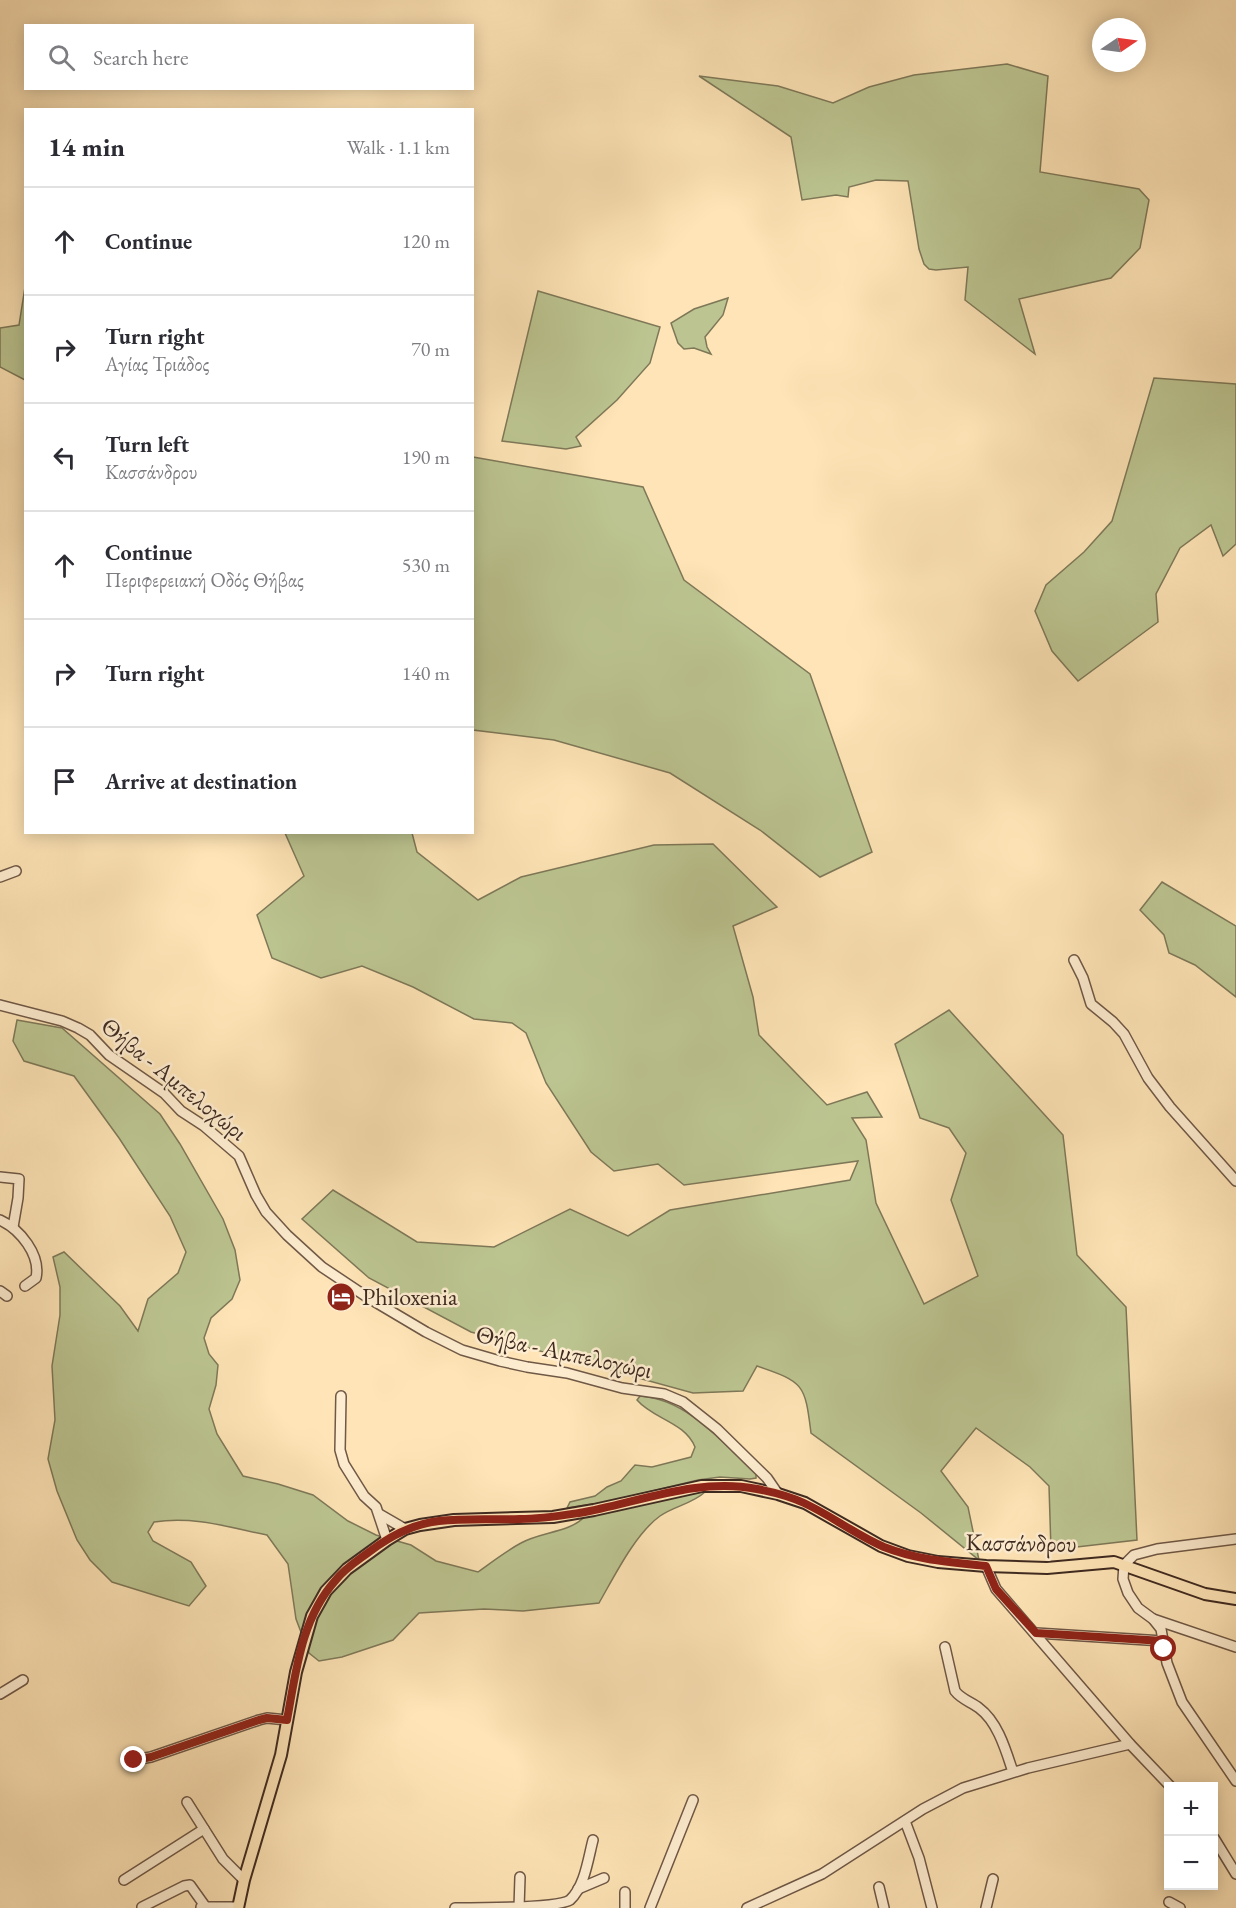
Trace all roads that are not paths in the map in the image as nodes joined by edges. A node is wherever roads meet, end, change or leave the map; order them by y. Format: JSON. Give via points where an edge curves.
{"nodes":[{"id":1,"x":16,"y":871,"type":"dead end"},
{"id":2,"x":0,"y":877,"type":"edge"},
{"id":3,"x":1074,"y":960,"type":"dead end"},
{"id":4,"x":0,"y":1005,"type":"edge"},
{"id":5,"x":0,"y":1177,"type":"edge"},
{"id":6,"x":1236,"y":1180,"type":"edge"},
{"id":7,"x":0,"y":1220,"type":"edge"},
{"id":8,"x":13,"y":1227,"type":"junction"},
{"id":9,"x":25,"y":1286,"type":"dead end"},
{"id":10,"x":340,"y":1396,"type":"dead end"},
{"id":11,"x":778,"y":1494,"type":"junction"},
{"id":12,"x":379,"y":1514,"type":"junction"},
{"id":13,"x":405,"y":1529,"type":"junction"},
{"id":14,"x":1236,"y":1539,"type":"edge"},
{"id":15,"x":387,"y":1540,"type":"junction"},
{"id":16,"x":1124,"y":1564,"type":"junction"},
{"id":17,"x":986,"y":1566,"type":"junction"},
{"id":18,"x":1236,"y":1599,"type":"edge"},
{"id":19,"x":1153,"y":1619,"type":"junction"},
{"id":20,"x":1036,"y":1633,"type":"junction"},
{"id":21,"x":1163,"y":1641,"type":"junction"},
{"id":22,"x":945,"y":1647,"type":"dead end"},
{"id":23,"x":1236,"y":1647,"type":"edge"},
{"id":24,"x":23,"y":1680,"type":"dead end"},
{"id":25,"x":0,"y":1694,"type":"edge"},
{"id":26,"x":287,"y":1720,"type":"junction"},
{"id":27,"x":1130,"y":1744,"type":"junction"},
{"id":28,"x":126,"y":1757,"type":"dead end"},
{"id":29,"x":1013,"y":1772,"type":"junction"},
{"id":30,"x":1236,"y":1780,"type":"edge"},
{"id":31,"x":1166,"y":1782,"type":"edge"},
{"id":32,"x":693,"y":1800,"type":"dead end"},
{"id":33,"x":187,"y":1802,"type":"dead end"},
{"id":34,"x":905,"y":1821,"type":"junction"},
{"id":35,"x":204,"y":1829,"type":"junction"},
{"id":36,"x":593,"y":1840,"type":"dead end"},
{"id":37,"x":1218,"y":1845,"type":"edge"},
{"id":38,"x":1236,"y":1874,"type":"edge"},
{"id":39,"x":520,"y":1877,"type":"dead end"},
{"id":40,"x":604,"y":1878,"type":"dead end"},
{"id":41,"x":993,"y":1878,"type":"dead end"},
{"id":42,"x":124,"y":1880,"type":"dead end"},
{"id":43,"x":244,"y":1880,"type":"junction"},
{"id":44,"x":879,"y":1887,"type":"dead end"},
{"id":45,"x":578,"y":1889,"type":"junction"},
{"id":46,"x":625,"y":1892,"type":"dead end"},
{"id":47,"x":1168,"y":1902,"type":"dead end"},
{"id":48,"x":142,"y":1907,"type":"edge"},
{"id":49,"x":202,"y":1907,"type":"edge"},
{"id":50,"x":238,"y":1907,"type":"edge"},
{"id":51,"x":455,"y":1908,"type":"edge"},
{"id":52,"x":519,"y":1908,"type":"edge"},
{"id":53,"x":624,"y":1908,"type":"edge"},
{"id":54,"x":650,"y":1908,"type":"edge"},
{"id":55,"x":747,"y":1908,"type":"edge"},
{"id":56,"x":884,"y":1908,"type":"edge"},
{"id":57,"x":932,"y":1908,"type":"edge"},
{"id":58,"x":986,"y":1908,"type":"edge"},
{"id":59,"x":1180,"y":1908,"type":"edge"}],
"edges":[{"from":1,"to":2,"type":"street"},
{"from":3,"to":6,"type":"street","via":[[1091,1004],[1124,1034],[1143,1071],[1170,1107]]},
{"from":4,"to":11,"type":"street","name":"Θήβα - Αμπελοχώρι","via":[[78,1028],[155,1086],[239,1156],[261,1203],[287,1235],[322,1267],[367,1297],[462,1350],[622,1388],[664,1394],[683,1402],[717,1429]]},
{"from":5,"to":8,"type":"street","via":[[19,1179]]},
{"from":7,"to":8,"type":"street"},
{"from":8,"to":9,"type":"street","via":[[26,1242],[36,1264],[36,1278]]},
{"from":10,"to":12,"type":"street","via":[[340,1450],[344,1464]]},
{"from":11,"to":13,"type":"main road","name":"Κασσάνδρου","via":[[741,1486],[702,1486],[554,1517],[438,1521]]},
{"from":11,"to":17,"type":"main road","name":"Κασσάνδρου","via":[[805,1503],[852,1531],[908,1556]]},
{"from":12,"to":13,"type":"street"},
{"from":12,"to":15,"type":"street"},
{"from":13,"to":15,"type":"main road","name":"Κασσάνδρου"},
{"from":14,"to":16,"type":"street","via":[[1157,1549],[1134,1555]]},
{"from":15,"to":26,"type":"main road","name":"Κασσάνδρου","via":[[336,1579],[318,1602],[303,1641]]},
{"from":16,"to":17,"type":"main road","name":"Κασσάνδρου"},
{"from":16,"to":18,"type":"main road","via":[[1204,1594]]},
{"from":16,"to":19,"type":"street","via":[[1123,1579],[1128,1593],[1138,1608]]},
{"from":17,"to":20,"type":"street","via":[[996,1589]]},
{"from":19,"to":21,"type":"street","via":[[1161,1629]]},
{"from":19,"to":23,"type":"street"},
{"from":20,"to":21,"type":"street"},
{"from":20,"to":27,"type":"street"},
{"from":21,"to":30,"type":"street","via":[[1182,1702]]},
{"from":22,"to":29,"type":"street","via":[[955,1691],[991,1721]]},
{"from":24,"to":25,"type":"street"},
{"from":26,"to":28,"type":"street","via":[[267,1718],[151,1757]]},
{"from":26,"to":43,"type":"main road","name":"Κασσάνδρου","via":[[281,1755]]},
{"from":27,"to":29,"type":"street"},
{"from":27,"to":31,"type":"street"},
{"from":29,"to":34,"type":"street","via":[[963,1788]]},
{"from":32,"to":54,"type":"street"},
{"from":33,"to":35,"type":"street"},
{"from":34,"to":55,"type":"street","via":[[822,1874]]},
{"from":34,"to":57,"type":"street"},
{"from":35,"to":42,"type":"street"},
{"from":35,"to":43,"type":"street","via":[[223,1859]]},
{"from":36,"to":45,"type":"street"},
{"from":37,"to":38,"type":"street"},
{"from":39,"to":52,"type":"street"},
{"from":40,"to":45,"type":"street"},
{"from":41,"to":58,"type":"street"},
{"from":43,"to":50,"type":"main road","name":"Κασσάνδρου"},
{"from":44,"to":56,"type":"street"},
{"from":45,"to":52,"type":"street","via":[[565,1904]]},
{"from":46,"to":53,"type":"street"},
{"from":47,"to":59,"type":"street"},
{"from":48,"to":49,"type":"street","via":[[190,1885]]},
{"from":49,"to":50,"type":"street"},
{"from":51,"to":52,"type":"street"}]}
